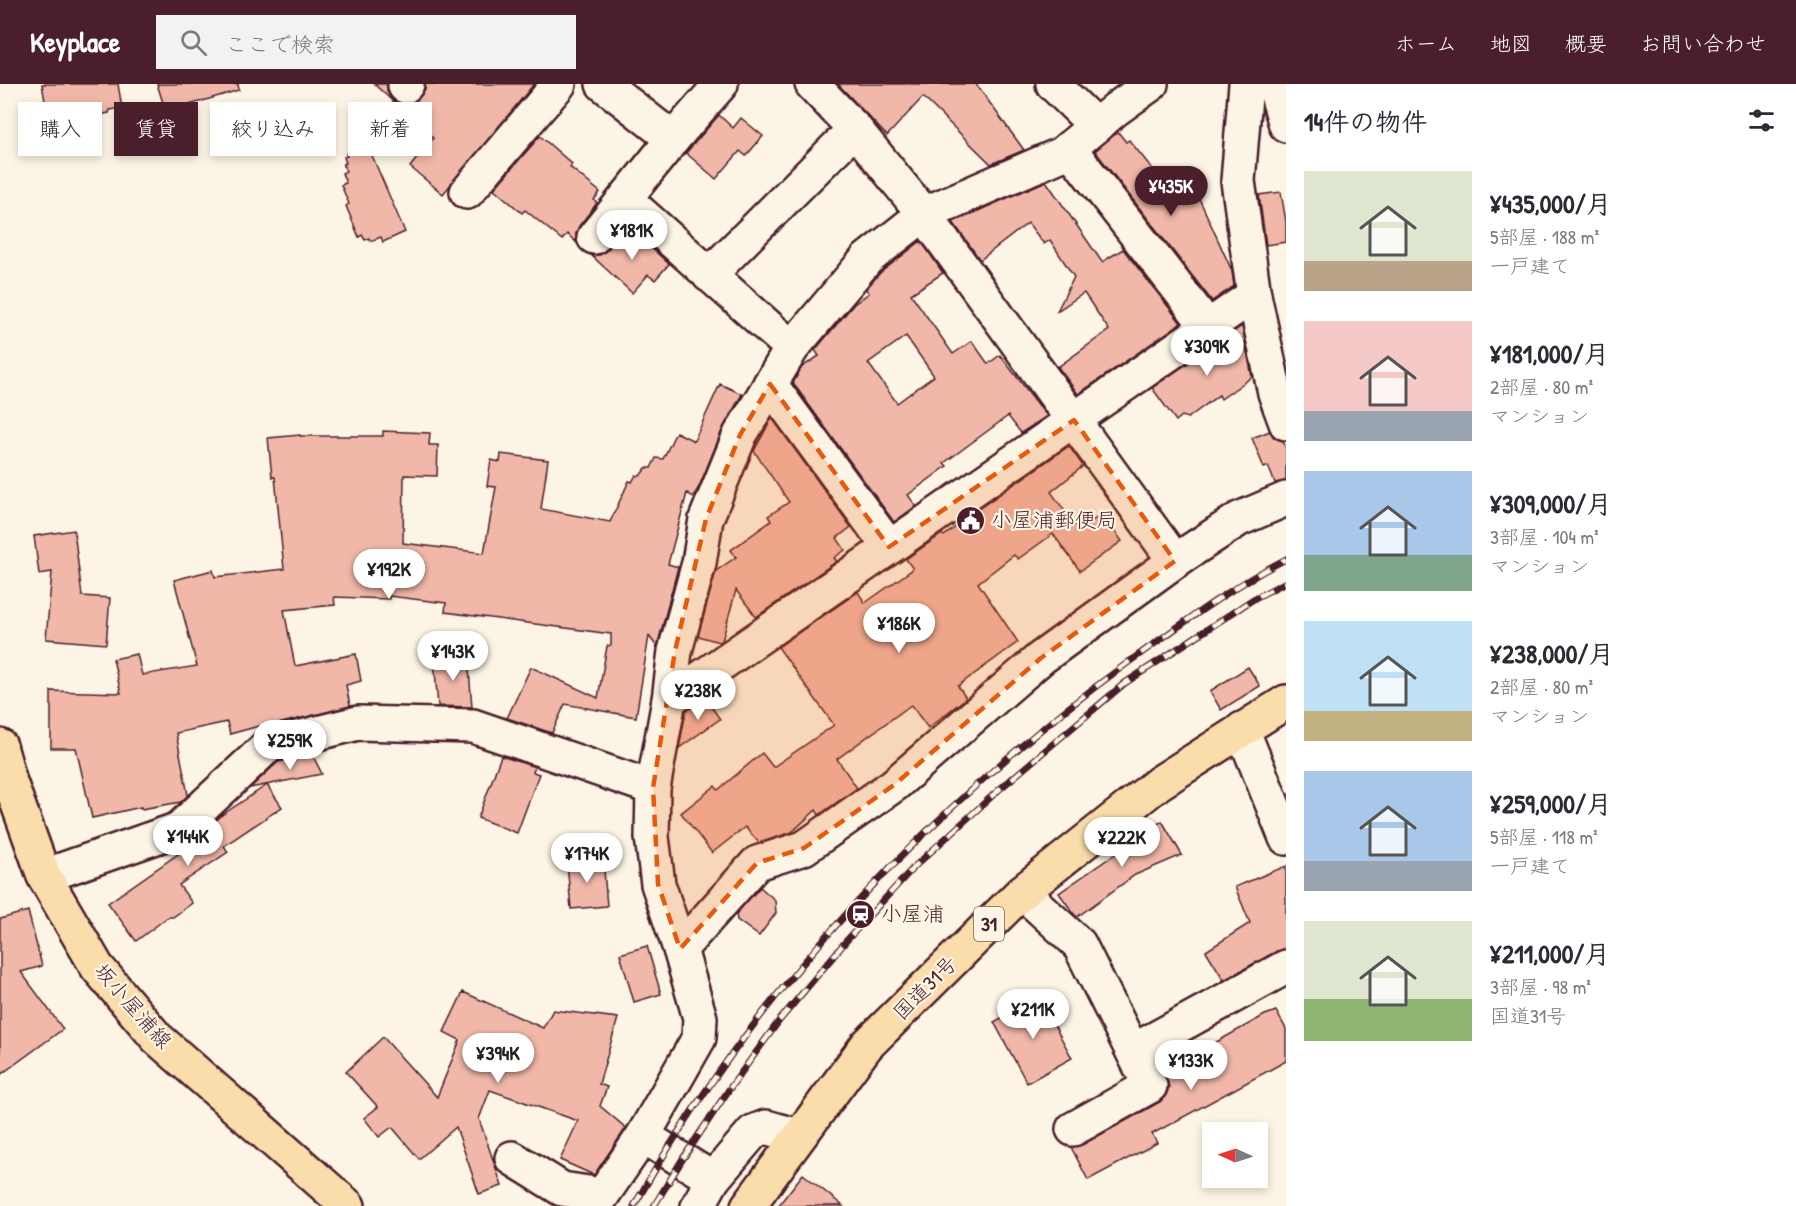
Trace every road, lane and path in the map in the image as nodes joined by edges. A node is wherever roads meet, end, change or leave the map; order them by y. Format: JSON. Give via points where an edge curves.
{"nodes":[{"id":1,"x":559,"y":84,"type":"edge"},
{"id":2,"x":603,"y":84,"type":"edge"},
{"id":3,"x":722,"y":84,"type":"edge"},
{"id":4,"x":812,"y":84,"type":"edge"},
{"id":5,"x":1053,"y":84,"type":"edge"},
{"id":6,"x":1151,"y":84,"type":"edge"},
{"id":7,"x":1246,"y":84,"type":"edge"},
{"id":8,"x":1274,"y":84,"type":"edge"},
{"id":9,"x":1286,"y":125,"type":"edge"},
{"id":10,"x":1096,"y":126,"type":"junction"},
{"id":11,"x":855,"y":129,"type":"junction"},
{"id":12,"x":673,"y":139,"type":"junction"},
{"id":13,"x":1069,"y":148,"type":"junction"},
{"id":14,"x":467,"y":192,"type":"dead end"},
{"id":15,"x":624,"y":200,"type":"junction"},
{"id":16,"x":924,"y":214,"type":"junction"},
{"id":17,"x":594,"y":237,"type":"dead end"},
{"id":18,"x":709,"y":275,"type":"junction"},
{"id":19,"x":1254,"y":295,"type":"junction"},
{"id":20,"x":1208,"y":327,"type":"junction"},
{"id":21,"x":792,"y":348,"type":"junction"},
{"id":22,"x":770,"y":384,"type":"junction"},
{"id":23,"x":1074,"y":420,"type":"junction"},
{"id":24,"x":1286,"y":423,"type":"edge"},
{"id":25,"x":1286,"y":498,"type":"edge"},
{"id":26,"x":890,"y":547,"type":"junction"},
{"id":27,"x":1175,"y":561,"type":"junction"},
{"id":28,"x":669,"y":700,"type":"junction"},
{"id":29,"x":1286,"y":702,"type":"edge"},
{"id":30,"x":1242,"y":729,"type":"junction"},
{"id":31,"x":0,"y":746,"type":"edge"},
{"id":32,"x":653,"y":788,"type":"junction"},
{"id":33,"x":1286,"y":838,"type":"edge"},
{"id":34,"x":44,"y":876,"type":"junction"},
{"id":35,"x":1022,"y":892,"type":"junction"},
{"id":36,"x":680,"y":949,"type":"junction"},
{"id":37,"x":1286,"y":967,"type":"edge"},
{"id":38,"x":1132,"y":1051,"type":"junction"},
{"id":39,"x":1072,"y":1129,"type":"dead end"},
{"id":40,"x":643,"y":1136,"type":"junction"},
{"id":41,"x":798,"y":1136,"type":"junction"},
{"id":42,"x":512,"y":1158,"type":"dead end"},
{"id":43,"x":706,"y":1192,"type":"edge"},
{"id":44,"x":598,"y":1201,"type":"edge"},
{"id":45,"x":348,"y":1206,"type":"edge"},
{"id":46,"x":748,"y":1206,"type":"edge"}],
"edges":[{"from":1,"to":14,"type":"street"},
{"from":2,"to":12,"type":"street"},
{"from":3,"to":12,"type":"street"},
{"from":4,"to":11,"type":"street"},
{"from":5,"to":10,"type":"street"},
{"from":6,"to":10,"type":"street"},
{"from":7,"to":19,"type":"street","via":[[1238,181]]},
{"from":8,"to":9,"type":"street"},
{"from":10,"to":13,"type":"street"},
{"from":11,"to":16,"type":"street"},
{"from":11,"to":18,"type":"street"},
{"from":12,"to":15,"type":"street"},
{"from":13,"to":16,"type":"street"},
{"from":13,"to":20,"type":"street"},
{"from":15,"to":17,"type":"street"},
{"from":15,"to":18,"type":"street"},
{"from":16,"to":21,"type":"street","via":[[867,259]]},
{"from":16,"to":23,"type":"street"},
{"from":18,"to":21,"type":"street"},
{"from":19,"to":20,"type":"street"},
{"from":19,"to":24,"type":"street","via":[[1275,393]]},
{"from":20,"to":23,"type":"street"},
{"from":21,"to":22,"type":"street"},
{"from":22,"to":26,"type":"street"},
{"from":22,"to":28,"type":"street","via":[[740,435],[706,519],[699,563],[675,651]]},
{"from":23,"to":26,"type":"street"},
{"from":23,"to":27,"type":"street"},
{"from":25,"to":27,"type":"street","via":[[1239,519]]},
{"from":26,"to":28,"type":"street"},
{"from":27,"to":36,"type":"street","via":[[1041,658],[894,785],[804,848],[757,863]]},
{"from":28,"to":32,"type":"street"},
{"from":29,"to":30,"type":"main road","name":"国道31号","number":"31"},
{"from":30,"to":33,"type":"street"},
{"from":30,"to":35,"type":"main road","name":"国道31号","number":"31","via":[[1159,783]]},
{"from":31,"to":34,"type":"main road","name":"坂小屋浦線"},
{"from":32,"to":34,"type":"street","via":[[473,726],[357,723],[269,745],[179,829]]},
{"from":32,"to":36,"type":"street","via":[[652,837],[658,884]]},
{"from":34,"to":45,"type":"main road","name":"坂小屋浦線","via":[[97,967],[157,1038]]},
{"from":35,"to":38,"type":"street","via":[[1079,944]]},
{"from":35,"to":41,"type":"main road","name":"国道31号","number":"31","via":[[867,1045]]},
{"from":36,"to":40,"type":"street","via":[[700,1018],[699,1038]]},
{"from":37,"to":38,"type":"street"},
{"from":38,"to":39,"type":"street","via":[[1150,1086]]},
{"from":40,"to":43,"type":"street"},
{"from":40,"to":44,"type":"street"},
{"from":41,"to":43,"type":"street","via":[[766,1127],[753,1132]]},
{"from":41,"to":46,"type":"main road","name":"国道31号","number":"31"},
{"from":42,"to":44,"type":"street","via":[[562,1189]]}]}
